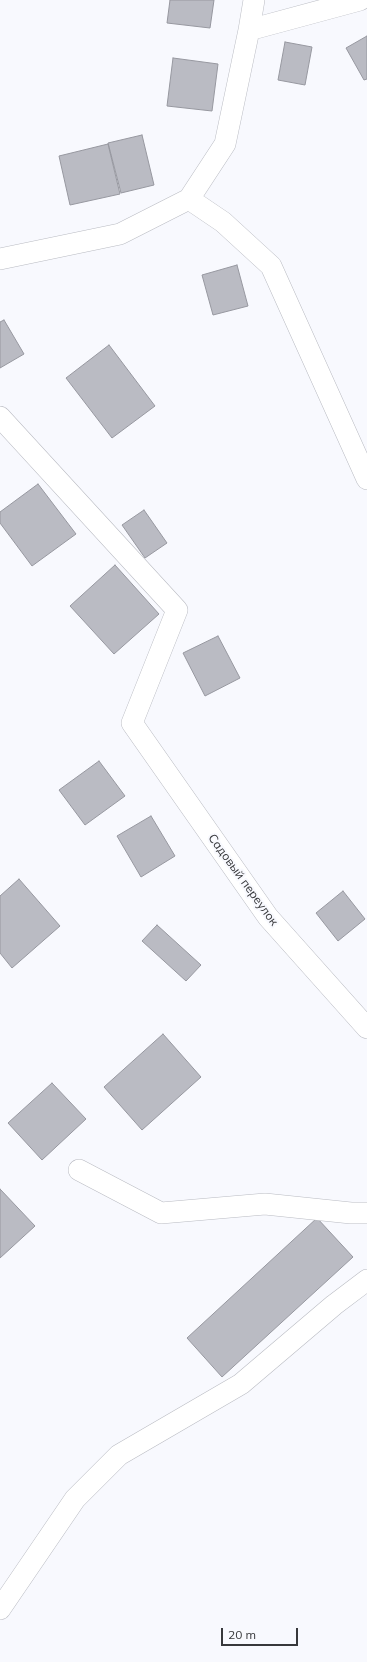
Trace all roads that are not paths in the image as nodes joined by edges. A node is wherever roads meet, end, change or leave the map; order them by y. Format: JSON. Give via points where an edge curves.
{"nodes":[{"id":1,"x":254,"y":0,"type":"edge"},
{"id":2,"x":360,"y":0,"type":"edge"},
{"id":3,"x":249,"y":30,"type":"junction"},
{"id":4,"x":189,"y":200,"type":"junction"},
{"id":5,"x":0,"y":259,"type":"edge"},
{"id":6,"x":0,"y":416,"type":"edge"},
{"id":7,"x":367,"y":479,"type":"edge"},
{"id":8,"x":367,"y":1028,"type":"edge"},
{"id":9,"x":79,"y":1170,"type":"dead end"},
{"id":10,"x":367,"y":1213,"type":"edge"},
{"id":11,"x":367,"y":1280,"type":"edge"},
{"id":12,"x":0,"y":1609,"type":"edge"}],
"edges":[{"from":1,"to":3,"type":"street"},
{"from":2,"to":3,"type":"street"},
{"from":3,"to":4,"type":"street","via":[[225,144]]},
{"from":4,"to":5,"type":"street","via":[[120,234]]},
{"from":4,"to":7,"type":"street","via":[[223,222],[271,266]]},
{"from":6,"to":8,"type":"street","name":"Садовый переулок","via":[[177,610],[132,723],[268,917]]},
{"from":9,"to":10,"type":"street","via":[[161,1213],[265,1204]]},
{"from":11,"to":12,"type":"street","via":[[241,1384],[118,1455],[75,1500]]}]}
